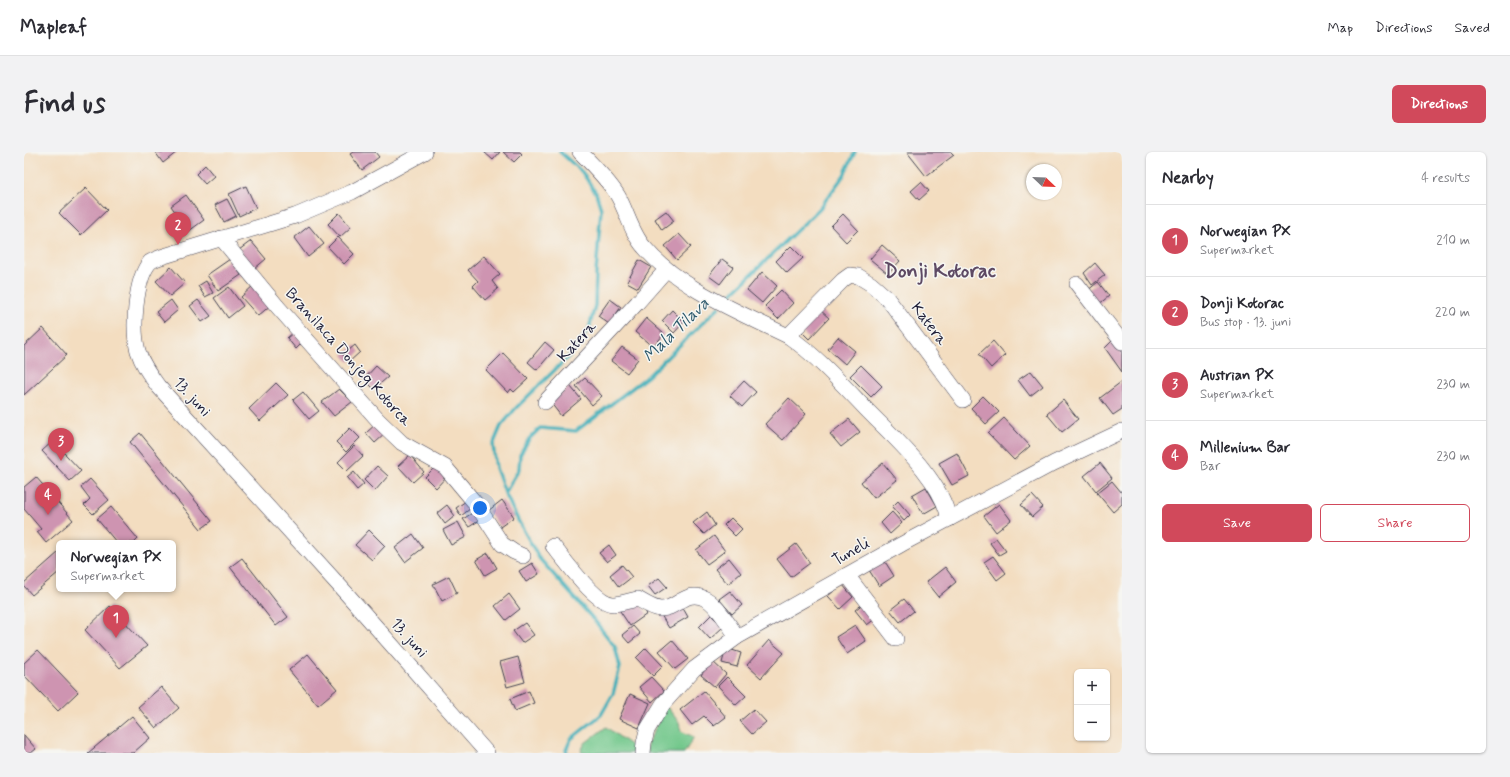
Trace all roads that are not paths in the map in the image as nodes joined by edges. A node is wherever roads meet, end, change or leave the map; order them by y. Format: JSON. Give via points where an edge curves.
{"nodes":[{"id":1,"x":426,"y":152,"type":"edge"},
{"id":2,"x":580,"y":152,"type":"edge"},
{"id":3,"x":222,"y":238,"type":"junction"},
{"id":4,"x":666,"y":270,"type":"junction"},
{"id":5,"x":1077,"y":284,"type":"dead end"},
{"id":6,"x":788,"y":336,"type":"junction"},
{"id":7,"x":1122,"y":342,"type":"edge"},
{"id":8,"x":963,"y":400,"type":"dead end"},
{"id":9,"x":545,"y":402,"type":"dead end"},
{"id":10,"x":1122,"y":431,"type":"edge"},
{"id":11,"x":948,"y":519,"type":"junction"},
{"id":12,"x":553,"y":546,"type":"dead end"},
{"id":13,"x":523,"y":556,"type":"dead end"},
{"id":14,"x":847,"y":575,"type":"junction"},
{"id":15,"x":737,"y":637,"type":"junction"},
{"id":16,"x":896,"y":638,"type":"dead end"},
{"id":17,"x":487,"y":753,"type":"edge"},
{"id":18,"x":643,"y":753,"type":"edge"}],
"edges":[{"from":1,"to":3,"type":"street","name":"13. juni","via":[[352,192],[295,216]]},
{"from":2,"to":4,"type":"street","via":[[617,195],[642,246]]},
{"from":3,"to":13,"type":"street","name":"Branilaca Donjeg Kotorca","via":[[277,306],[378,420],[402,443],[445,467],[476,504],[502,544]]},
{"from":3,"to":17,"type":"street","name":"13. juni","via":[[161,257],[151,261],[146,268],[140,280],[136,301],[135,338],[143,364],[158,386]]},
{"from":4,"to":6,"type":"street","via":[[722,303]]},
{"from":4,"to":9,"type":"street","name":"Katera"},
{"from":5,"to":7,"type":"street"},
{"from":6,"to":8,"type":"street","name":"Katera","via":[[843,280],[850,275],[858,276],[887,298]]},
{"from":6,"to":11,"type":"street","via":[[849,391],[918,462],[941,496]]},
{"from":10,"to":11,"type":"street","name":"Tuneli","via":[[1054,463]]},
{"from":11,"to":14,"type":"street","name":"Tuneli"},
{"from":12,"to":15,"type":"street","via":[[594,595],[605,603],[614,604],[638,599],[662,609],[687,597],[698,596],[712,603]]},
{"from":14,"to":15,"type":"street","name":"Tuneli"},
{"from":14,"to":16,"type":"street"},
{"from":15,"to":18,"type":"street","name":"Tuneli","via":[[694,669],[663,704],[648,730]]}]}
